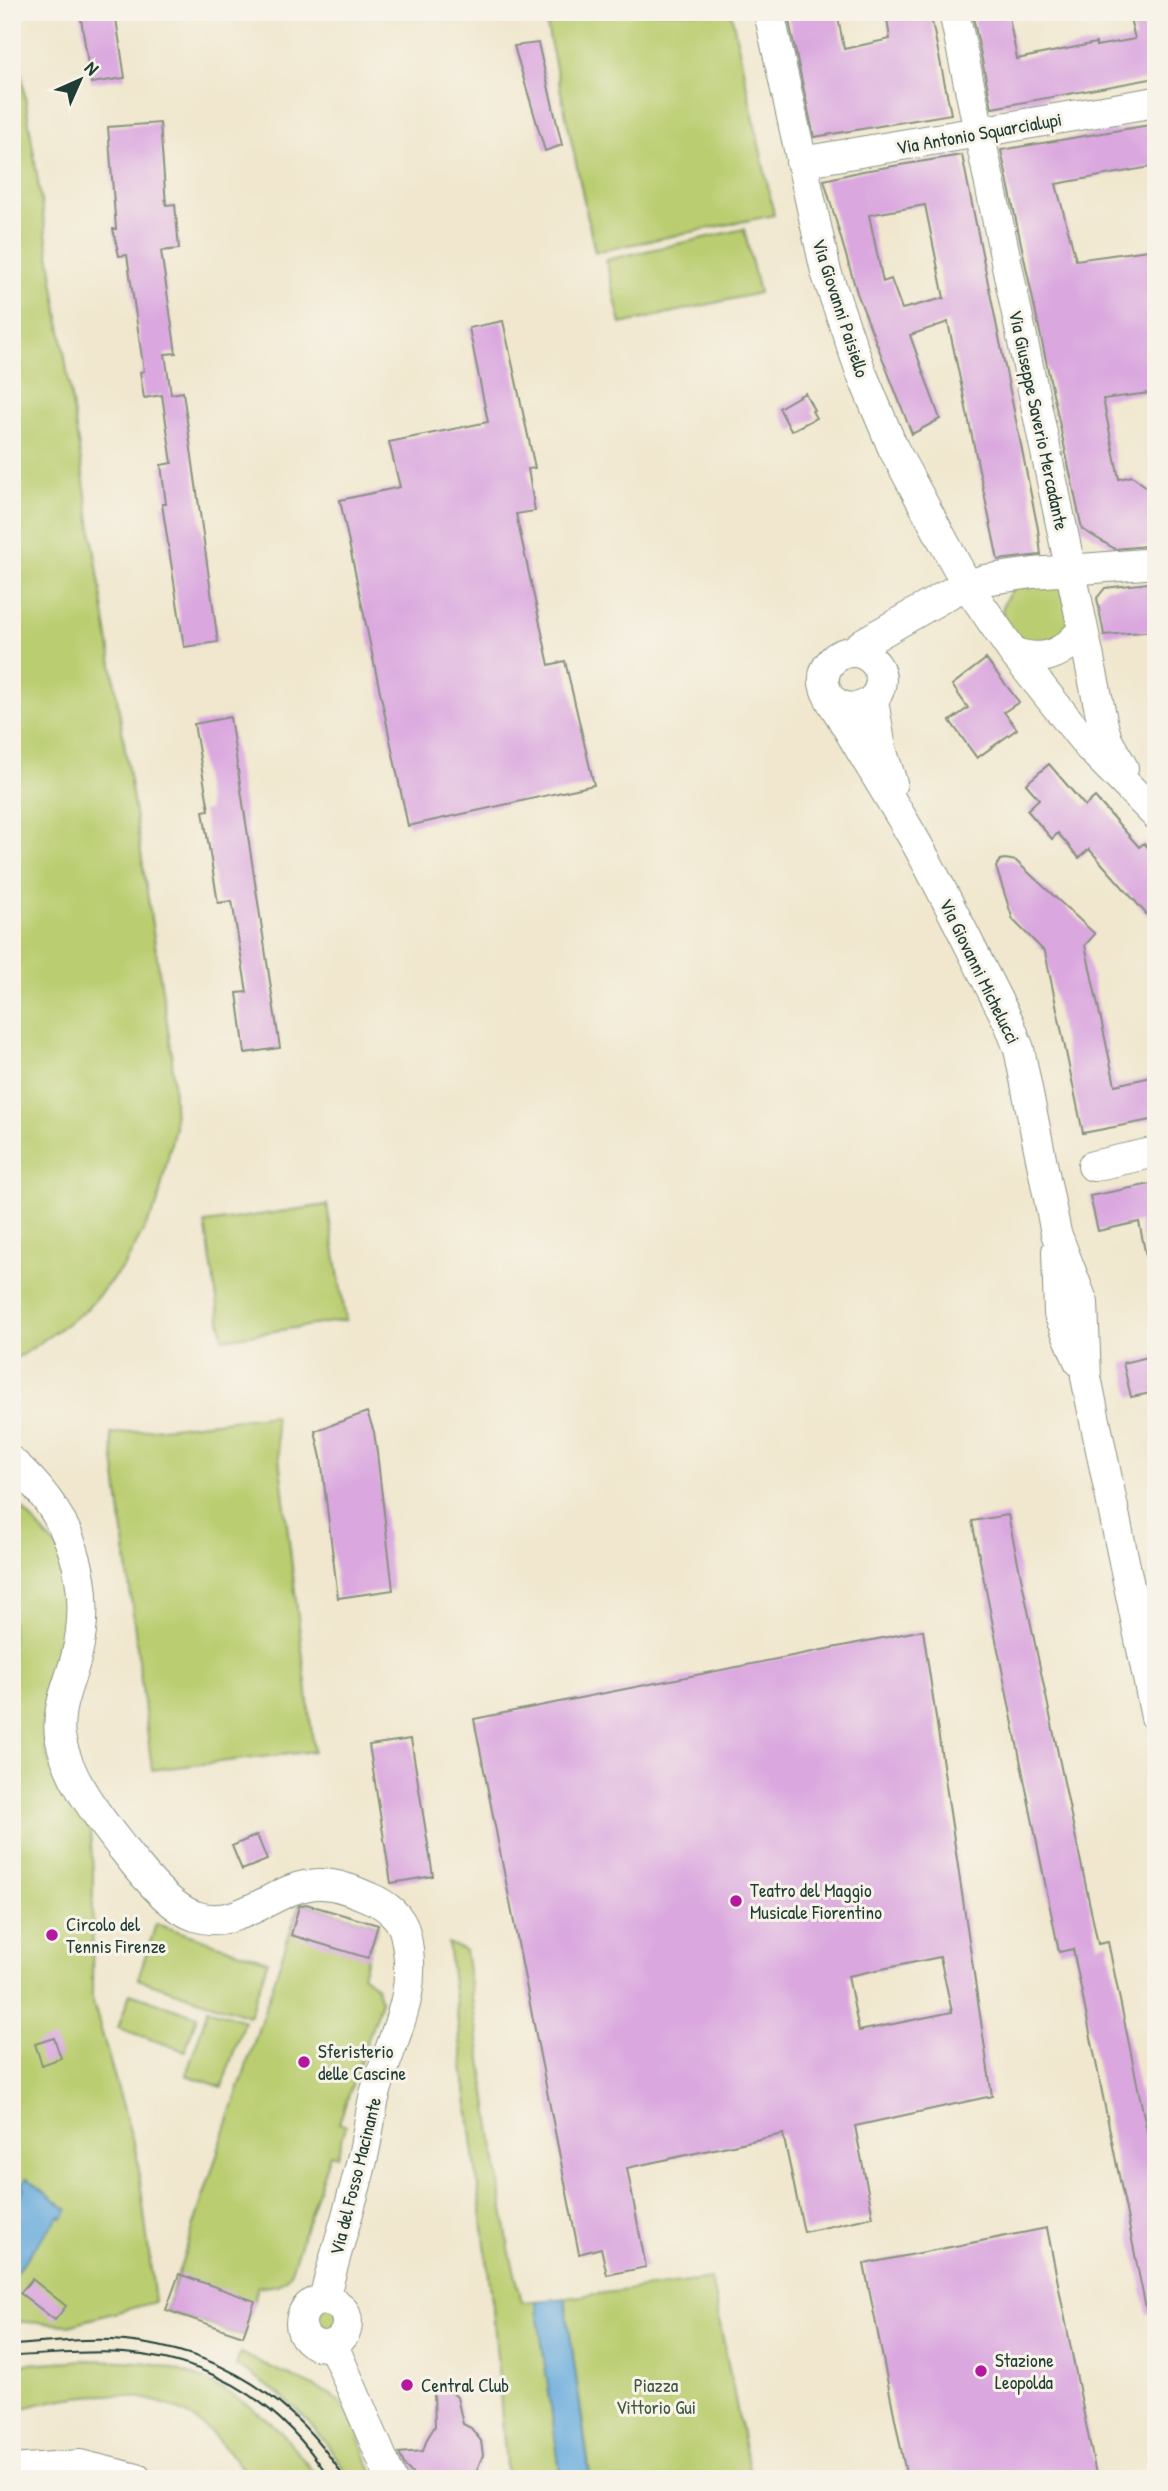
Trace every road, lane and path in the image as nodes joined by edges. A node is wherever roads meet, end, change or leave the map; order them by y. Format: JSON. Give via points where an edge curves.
{"nodes":[{"id":1,"x":769,"y":12,"type":"edge"},
{"id":2,"x":954,"y":12,"type":"edge"},
{"id":3,"x":1156,"y":102,"type":"edge"},
{"id":4,"x":980,"y":132,"type":"junction"},
{"id":5,"x":801,"y":162,"type":"junction"},
{"id":6,"x":1156,"y":563,"type":"edge"},
{"id":7,"x":1070,"y":570,"type":"junction"},
{"id":8,"x":967,"y":585,"type":"junction"},
{"id":9,"x":900,"y":624,"type":"junction"},
{"id":10,"x":1083,"y":629,"type":"junction"},
{"id":11,"x":852,"y":652,"type":"junction"},
{"id":12,"x":1013,"y":652,"type":"junction"},
{"id":13,"x":878,"y":668,"type":"junction"},
{"id":14,"x":831,"y":699,"type":"junction"},
{"id":15,"x":873,"y":700,"type":"junction"},
{"id":16,"x":1156,"y":814,"type":"edge"},
{"id":17,"x":914,"y":838,"type":"junction"},
{"id":18,"x":1156,"y":1152,"type":"edge"},
{"id":19,"x":1093,"y":1166,"type":"dead end"},
{"id":20,"x":12,"y":1462,"type":"edge"},
{"id":21,"x":1156,"y":1717,"type":"edge"},
{"id":22,"x":12,"y":2470,"type":"edge"},
{"id":23,"x":137,"y":2479,"type":"edge"},
{"id":24,"x":391,"y":2479,"type":"edge"}],
"edges":[{"from":1,"to":5,"type":"street","name":"Via Giovanni Paisiello"},
{"from":2,"to":4,"type":"street","name":"Via Giuseppe Saverio Mercadante"},
{"from":3,"to":4,"type":"street","name":"Via Antonio Squarcialupi"},
{"from":4,"to":5,"type":"street","name":"Via Antonio Squarcialupi"},
{"from":4,"to":7,"type":"street","name":"Via Giuseppe Saverio Mercadante"},
{"from":5,"to":8,"type":"street","name":"Via Giovanni Paisiello","via":[[826,272],[861,372],[893,449]]},
{"from":6,"to":7,"type":"street"},
{"from":7,"to":8,"type":"street"},
{"from":7,"to":10,"type":"street","name":"Via Giuseppe Saverio Mercadante"},
{"from":8,"to":9,"type":"street"},
{"from":8,"to":12,"type":"street","name":"Via Giovanni Paisiello"},
{"from":9,"to":11,"type":"street"},
{"from":9,"to":13,"type":"street"},
{"from":10,"to":12,"type":"street","via":[[1072,643],[1049,657]]},
{"from":10,"to":16,"type":"street","name":"Via Giuseppe Saverio Mercadante","via":[[1107,740]]},
{"from":11,"to":13,"type":"street","via":[[866,656]]},
{"from":11,"to":14,"type":"street","via":[[836,657],[826,671],[825,689]]},
{"from":12,"to":16,"type":"street","name":"Via Giovanni Paisiello","via":[[1090,748]]},
{"from":13,"to":15,"type":"street","via":[[880,682]]},
{"from":14,"to":15,"type":"street","via":[[852,708]]},
{"from":14,"to":17,"type":"street","name":"Via Giovanni Michelucci"},
{"from":15,"to":17,"type":"street","name":"Via Giovanni Michelucci","via":[[885,762]]},
{"from":17,"to":21,"type":"street","name":"Via Giovanni Michelucci","via":[[1019,1049],[1056,1233],[1083,1303],[1086,1377]]},
{"from":18,"to":19,"type":"street"},
{"from":20,"to":24,"type":"street","name":"Via del Fosso Macinante","via":[[40,1491],[64,1527],[81,1576],[84,1608],[60,1715],[61,1739],[79,1788],[125,1851],[186,1912],[205,1918],[246,1912],[299,1887],[321,1884],[376,1901],[399,1919],[404,1931],[409,1991],[375,2096],[324,2300],[310,2304],[301,2323],[310,2342],[332,2345]]},
{"from":22,"to":23,"type":"street","via":[[80,2465]]}]}
